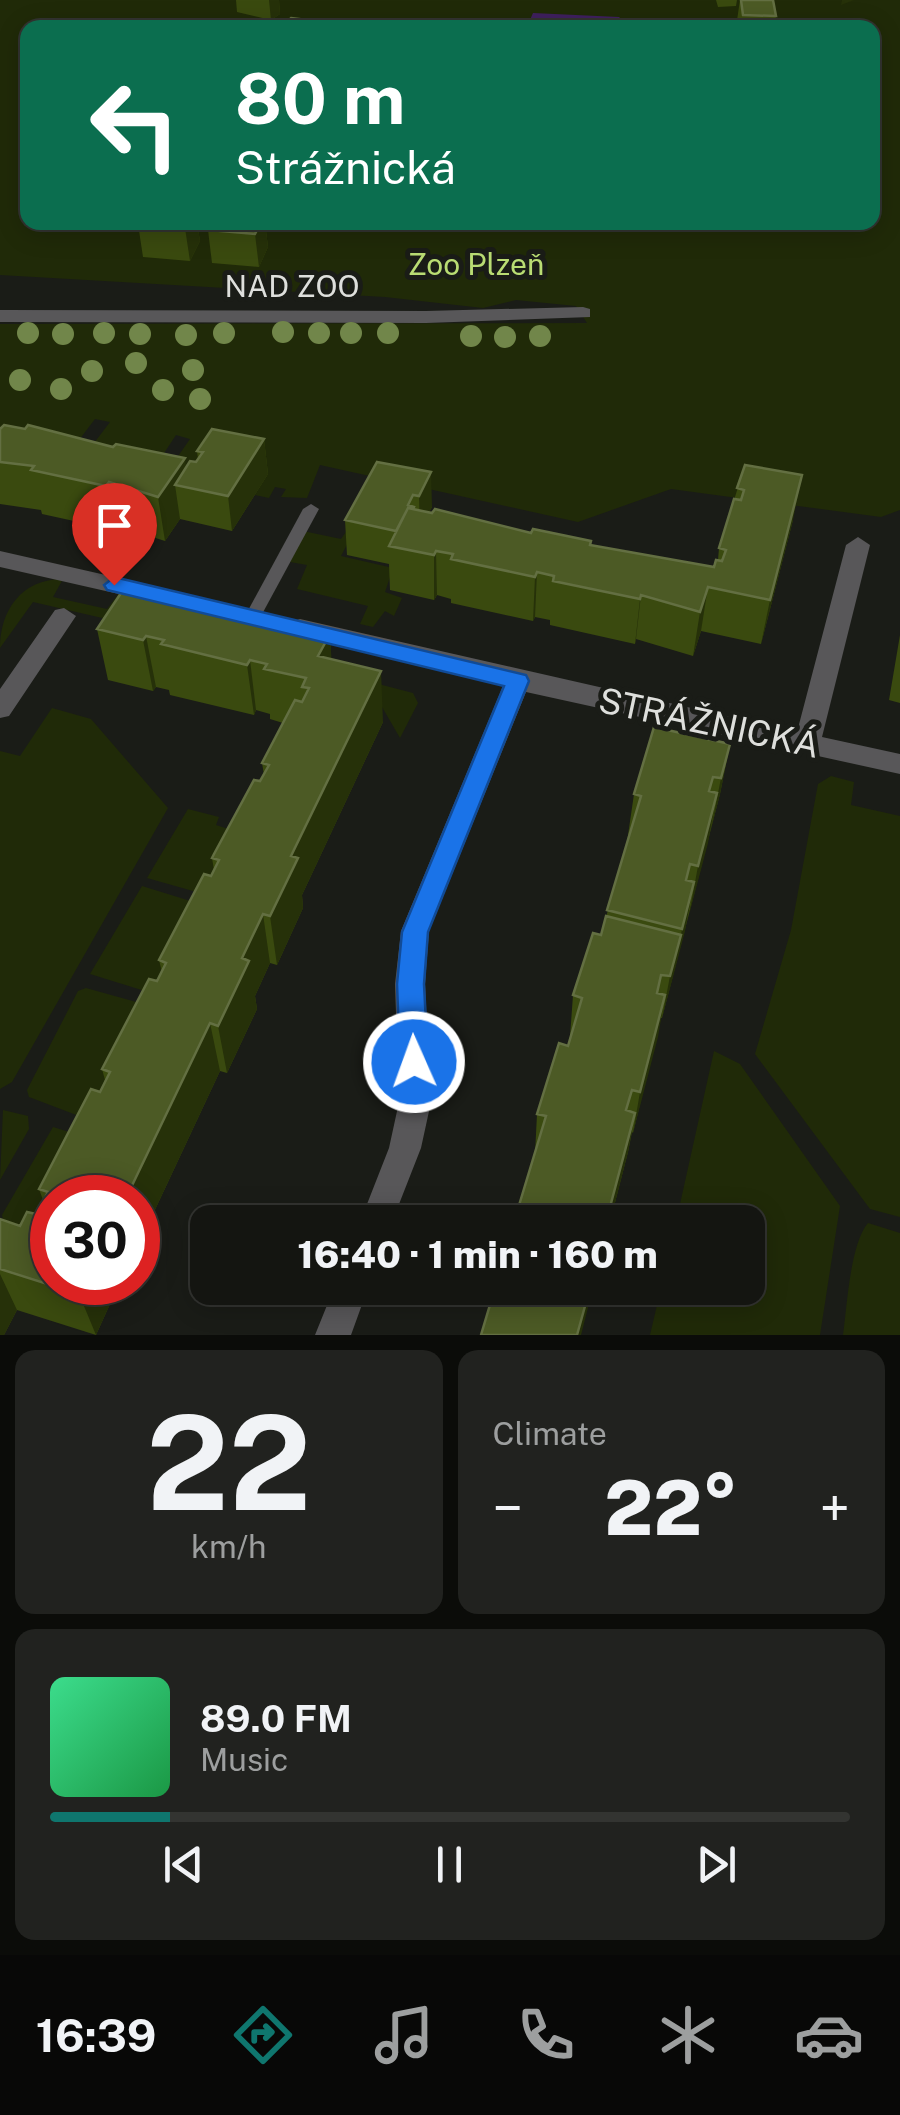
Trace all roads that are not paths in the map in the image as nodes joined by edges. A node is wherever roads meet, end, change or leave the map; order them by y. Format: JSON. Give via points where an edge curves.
{"nodes":[{"id":1,"x":583,"y":313,"type":"dead end"},
{"id":2,"x":0,"y":316,"type":"edge"},
{"id":3,"x":311,"y":509,"type":"dead end"},
{"id":4,"x":858,"y":546,"type":"dead end"},
{"id":5,"x":0,"y":559,"type":"edge"},
{"id":6,"x":178,"y":599,"type":"edge"},
{"id":7,"x":243,"y":614,"type":"joint"},
{"id":8,"x":64,"y":616,"type":"dead end"},
{"id":9,"x":518,"y":681,"type":"junction"},
{"id":10,"x":0,"y":709,"type":"edge"},
{"id":11,"x":807,"y":744,"type":"junction"},
{"id":12,"x":900,"y":764,"type":"edge"},
{"id":13,"x":383,"y":1205,"type":"edge"},
{"id":14,"x":344,"y":1305,"type":"edge"},
{"id":15,"x":333,"y":1335,"type":"edge"}],
"edges":[{"from":1,"to":2,"type":"street","name":"NAD ZOO"},
{"from":3,"to":7,"type":"lane"},
{"from":4,"to":11,"type":"street"},
{"from":5,"to":6,"type":"street"},
{"from":7,"to":9,"type":"street","name":"STRÁŽNICKÁ"},
{"from":8,"to":10,"type":"street"},
{"from":9,"to":11,"type":"street","name":"STRÁŽNICKÁ"},
{"from":9,"to":13,"type":"street","via":[[415,932],[410,984],[416,1102]]},
{"from":11,"to":12,"type":"street","name":"STRÁŽNICKÁ"},
{"from":14,"to":15,"type":"street"}]}
